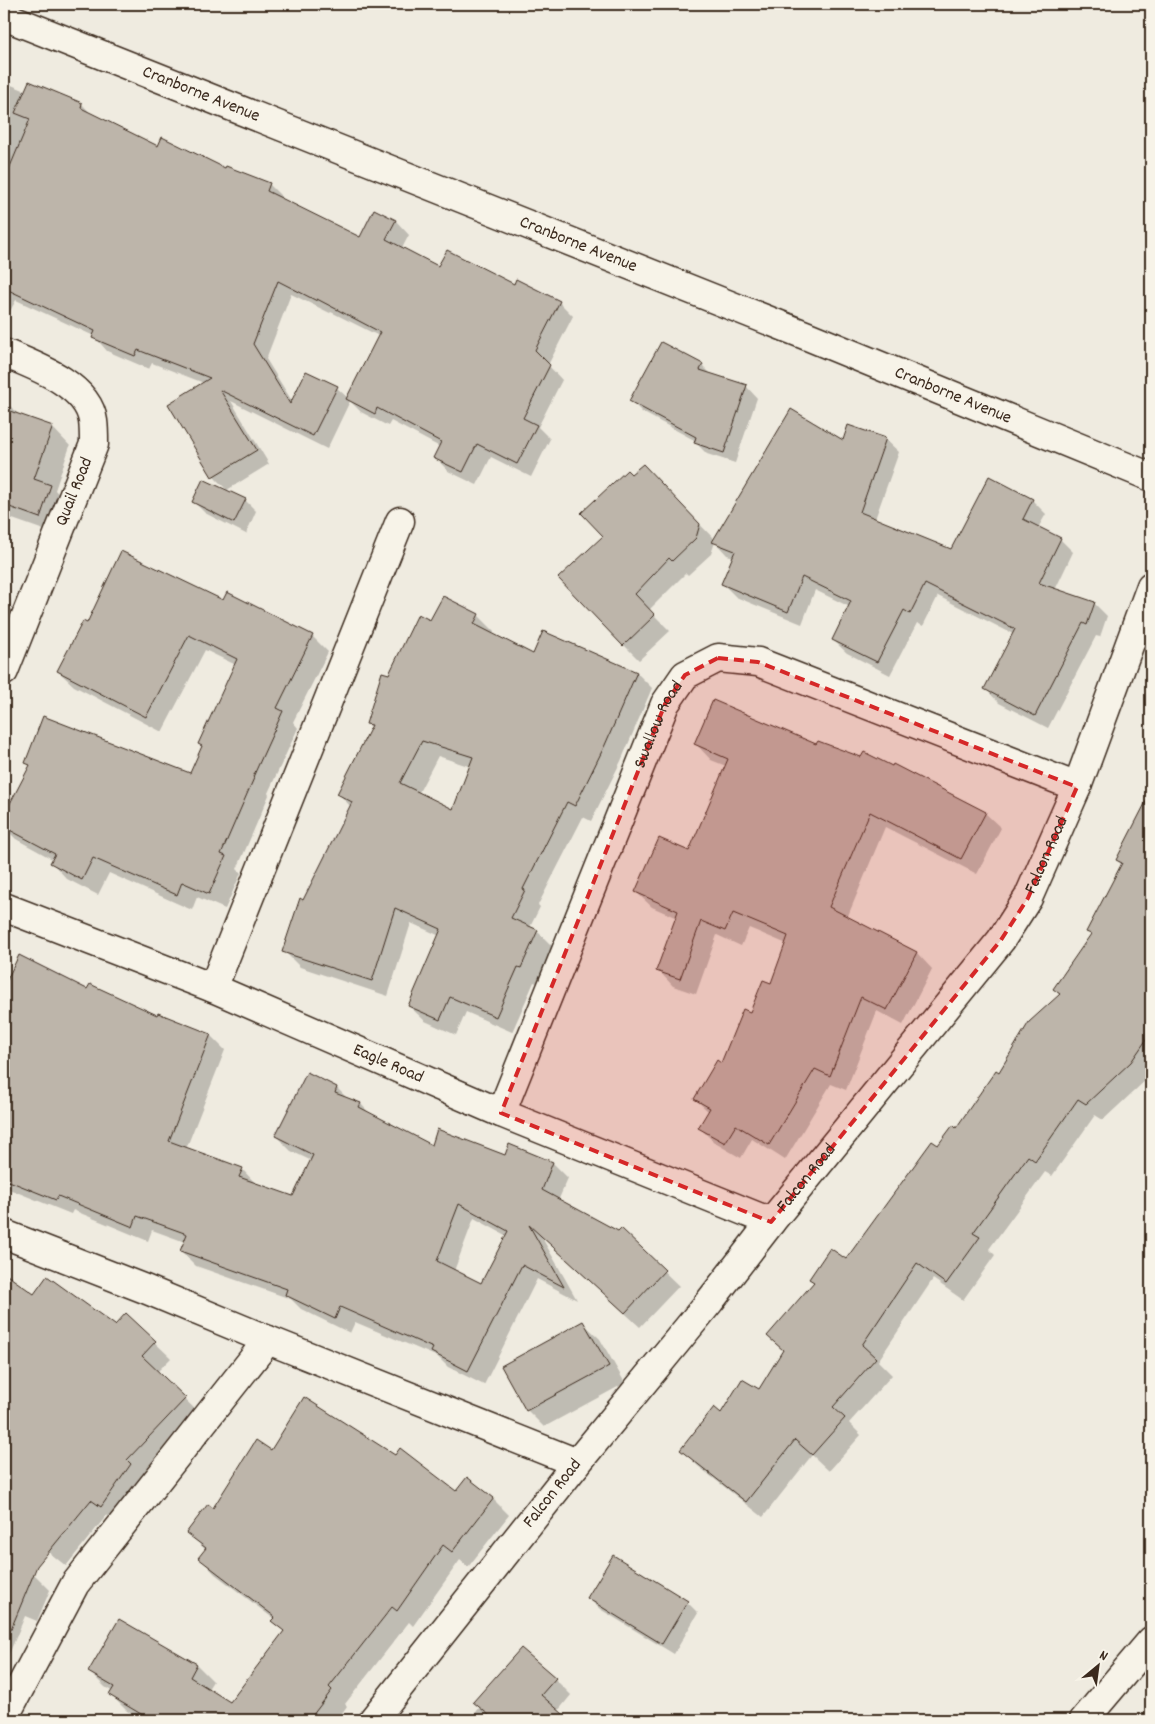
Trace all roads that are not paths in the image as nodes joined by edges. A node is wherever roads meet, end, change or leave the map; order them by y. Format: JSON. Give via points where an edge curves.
{"nodes":[{"id":1,"x":4,"y":16,"type":"edge"},
{"id":2,"x":4,"y":353,"type":"edge"},
{"id":3,"x":1151,"y":477,"type":"edge"},
{"id":4,"x":400,"y":521,"type":"dead end"},
{"id":5,"x":1151,"y":586,"type":"edge"},
{"id":6,"x":4,"y":671,"type":"edge"},
{"id":7,"x":1077,"y":787,"type":"junction"},
{"id":8,"x":4,"y":907,"type":"edge"},
{"id":9,"x":212,"y":988,"type":"junction"},
{"id":10,"x":501,"y":1112,"type":"junction"},
{"id":11,"x":771,"y":1222,"type":"junction"},
{"id":12,"x":4,"y":1234,"type":"edge"},
{"id":13,"x":268,"y":1340,"type":"junction"},
{"id":14,"x":577,"y":1463,"type":"junction"},
{"id":15,"x":1151,"y":1641,"type":"edge"},
{"id":16,"x":4,"y":1718,"type":"edge"},
{"id":17,"x":373,"y":1720,"type":"edge"},
{"id":18,"x":1084,"y":1720,"type":"edge"}],
"edges":[{"from":1,"to":3,"type":"street","name":"Cranborne Avenue"},
{"from":2,"to":6,"type":"street","name":"Quail Road","via":[[61,379],[82,397],[93,419],[94,444]]},
{"from":4,"to":9,"type":"street"},
{"from":5,"to":7,"type":"street","name":"Falcon Road"},
{"from":7,"to":10,"type":"street","name":"Swallow Road","via":[[758,662],[718,658],[685,675],[665,704]]},
{"from":7,"to":11,"type":"street","name":"Falcon Road","via":[[1028,898],[1001,940]]},
{"from":8,"to":9,"type":"street","name":"Eagle Road"},
{"from":9,"to":10,"type":"street","name":"Eagle Road"},
{"from":10,"to":11,"type":"street","name":"Eagle Road"},
{"from":11,"to":14,"type":"street","name":"Falcon Road"},
{"from":12,"to":13,"type":"street"},
{"from":13,"to":14,"type":"street"},
{"from":13,"to":16,"type":"street","via":[[75,1584]]},
{"from":14,"to":17,"type":"street","name":"Falcon Road"},
{"from":15,"to":18,"type":"street"}]}
